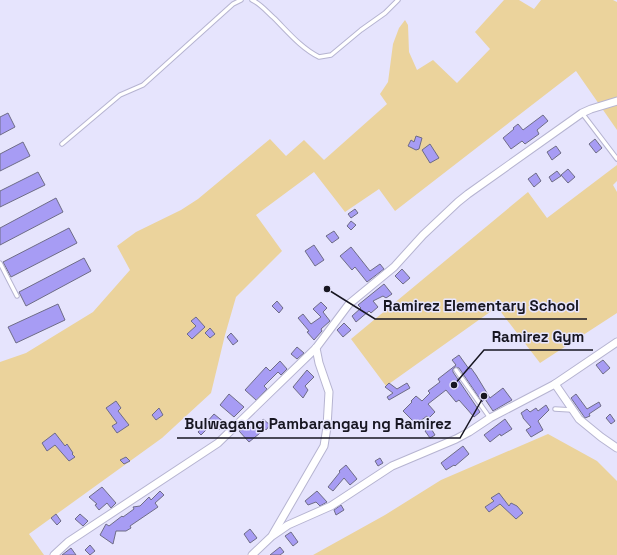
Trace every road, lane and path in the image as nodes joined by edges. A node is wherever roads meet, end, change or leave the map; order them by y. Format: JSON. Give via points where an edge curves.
{"nodes":[{"id":1,"x":241,"y":0,"type":"edge"},
{"id":2,"x":252,"y":0,"type":"edge"},
{"id":3,"x":398,"y":0,"type":"edge"},
{"id":4,"x":617,"y":101,"type":"edge"},
{"id":5,"x":582,"y":113,"type":"junction"},
{"id":6,"x":62,"y":144,"type":"dead end"},
{"id":7,"x":617,"y":159,"type":"edge"},
{"id":8,"x":0,"y":263,"type":"edge"},
{"id":9,"x":17,"y":296,"type":"dead end"},
{"id":10,"x":617,"y":342,"type":"edge"},
{"id":11,"x":316,"y":348,"type":"junction"},
{"id":12,"x":456,"y":370,"type":"dead end"},
{"id":13,"x":555,"y":384,"type":"junction"},
{"id":14,"x":555,"y":409,"type":"dead end"},
{"id":15,"x":574,"y":410,"type":"junction"},
{"id":16,"x":490,"y":418,"type":"junction"},
{"id":17,"x":617,"y":448,"type":"edge"},
{"id":18,"x":272,"y":536,"type":"junction"},
{"id":19,"x":54,"y":555,"type":"edge"},
{"id":20,"x":252,"y":555,"type":"edge"}],
"edges":[{"from":1,"to":6,"type":"lane","via":[[143,85],[120,95]]},
{"from":2,"to":3,"type":"lane","via":[[310,52],[319,57],[331,55]]},
{"from":4,"to":5,"type":"street"},
{"from":5,"to":7,"type":"lane"},
{"from":5,"to":11,"type":"street","via":[[458,202],[394,267],[349,304]]},
{"from":8,"to":9,"type":"lane"},
{"from":10,"to":13,"type":"street"},
{"from":11,"to":18,"type":"street","via":[[328,392],[324,446]]},
{"from":11,"to":19,"type":"street","via":[[218,443],[68,542]]},
{"from":12,"to":16,"type":"lane"},
{"from":13,"to":15,"type":"street"},
{"from":13,"to":16,"type":"street"},
{"from":14,"to":15,"type":"lane"},
{"from":15,"to":17,"type":"street","via":[[579,419]]},
{"from":16,"to":18,"type":"street","via":[[456,439],[392,466],[331,506],[288,525]]},
{"from":18,"to":20,"type":"street"}]}
